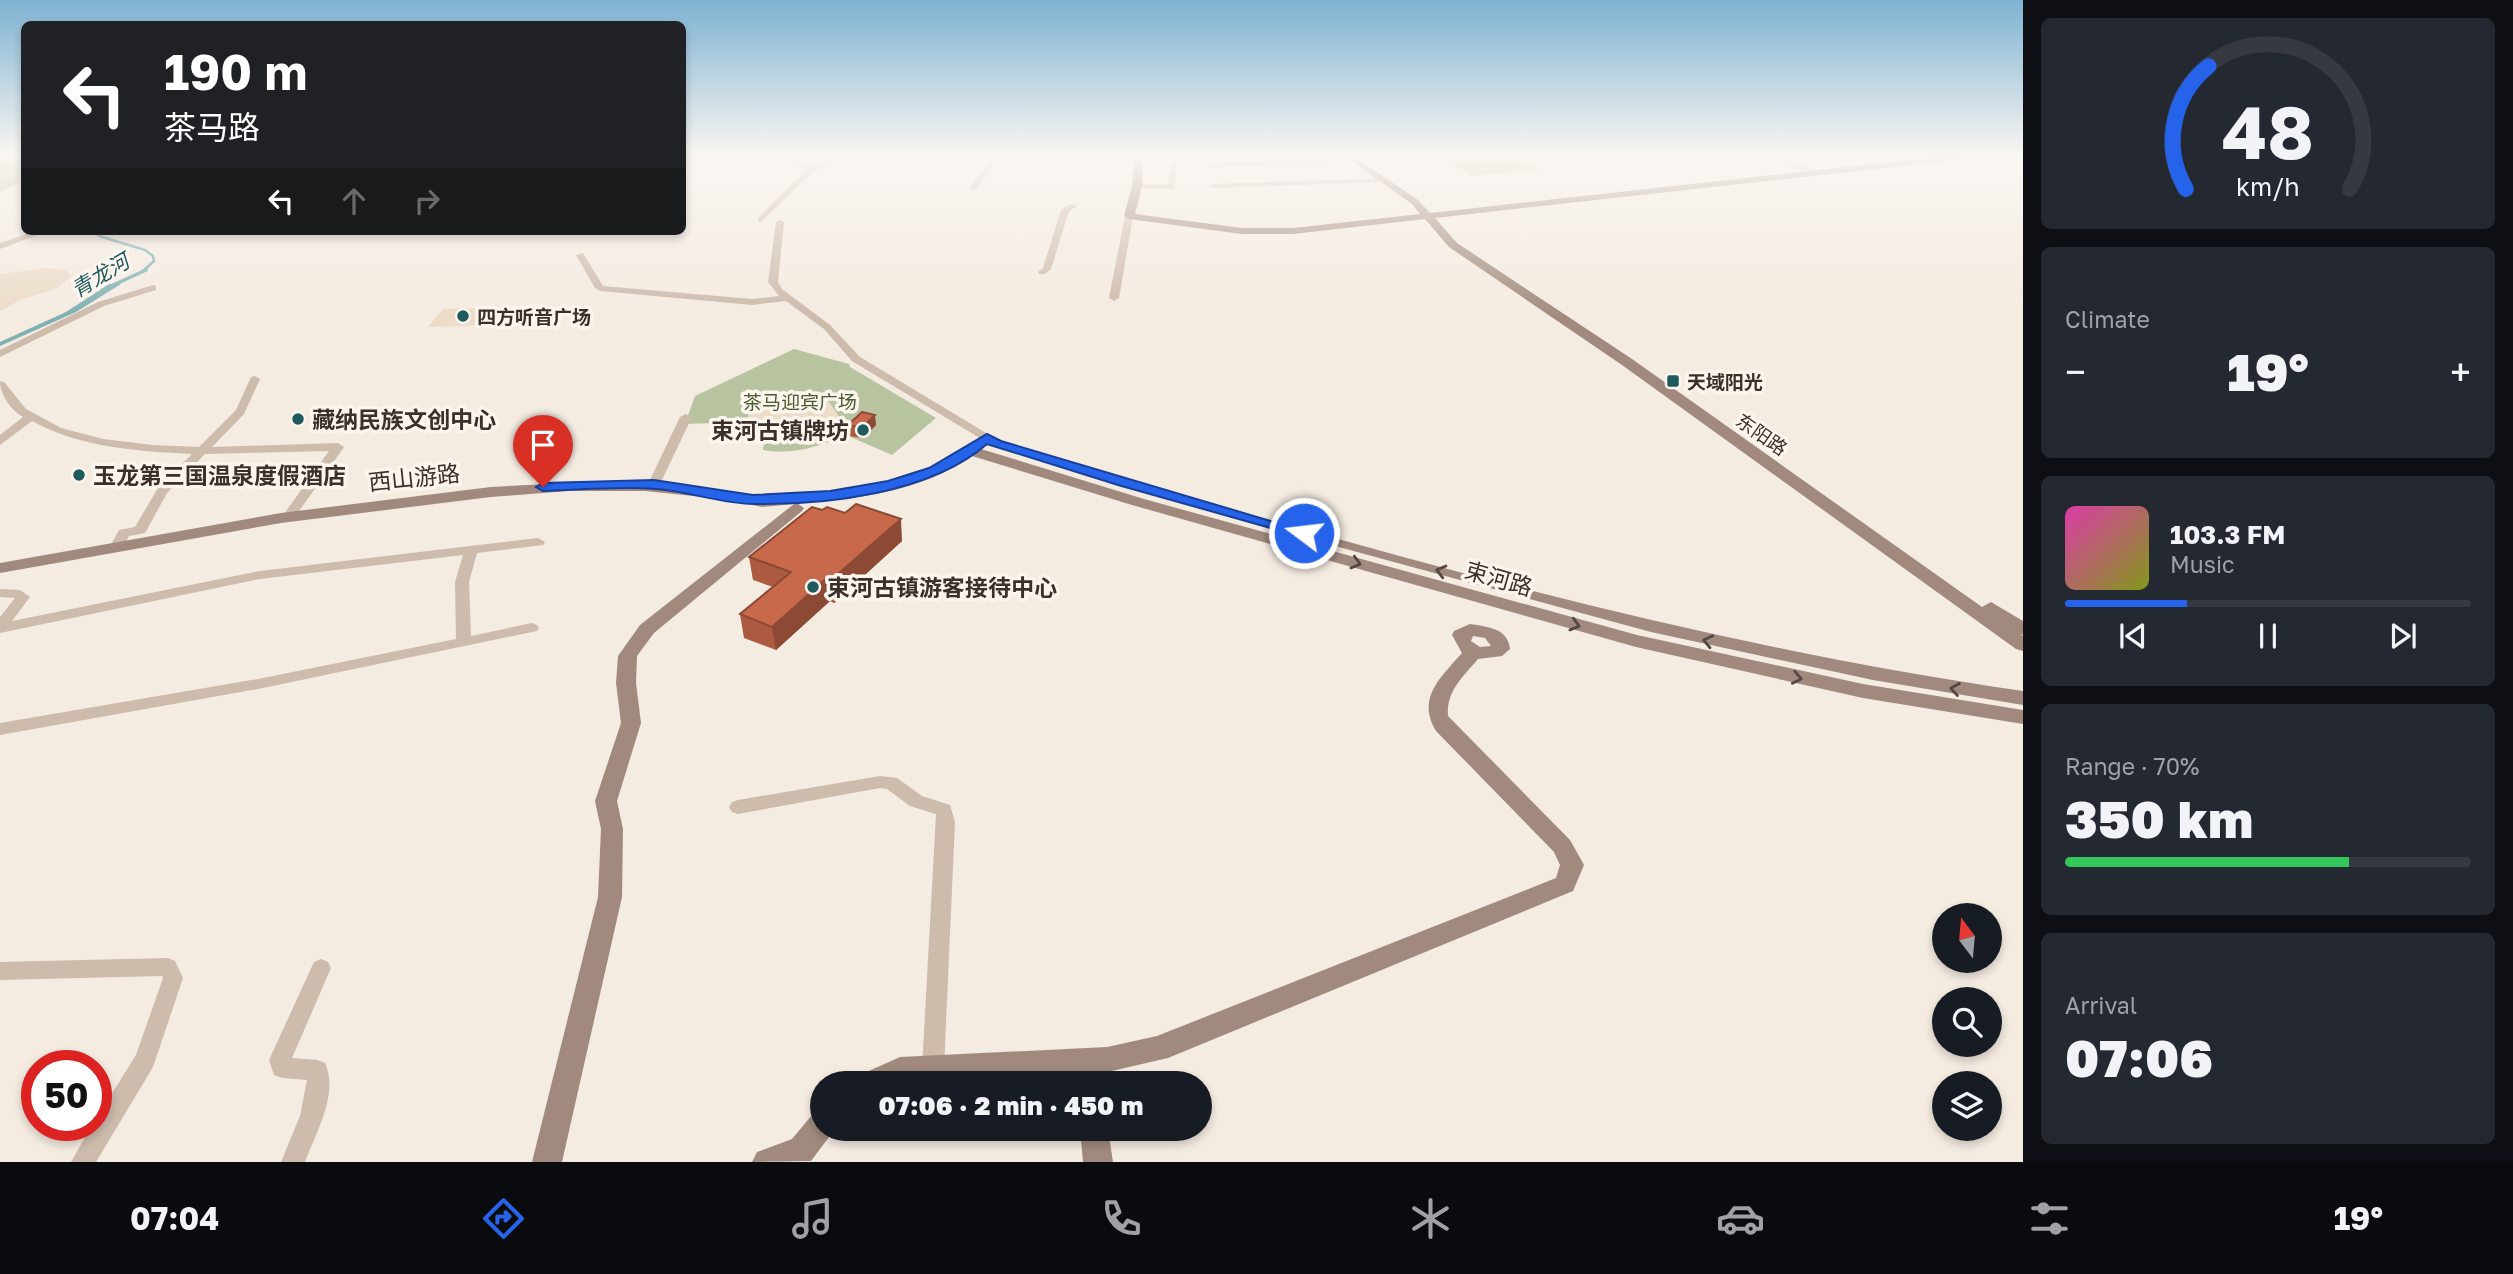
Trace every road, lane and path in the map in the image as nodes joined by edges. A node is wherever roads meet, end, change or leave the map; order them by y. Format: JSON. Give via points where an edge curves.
{"nodes":[{"id":1,"x":772,"y":209,"type":"edge"},
{"id":2,"x":1067,"y":209,"type":"edge"},
{"id":3,"x":1131,"y":209,"type":"edge"},
{"id":4,"x":1424,"y":209,"type":"edge"},
{"id":5,"x":1428,"y":209,"type":"edge"},
{"id":6,"x":1493,"y":209,"type":"edge"},
{"id":7,"x":1129,"y":216,"type":"junction"},
{"id":8,"x":1433,"y":216,"type":"junction"},
{"id":9,"x":761,"y":220,"type":"dead end"},
{"id":10,"x":780,"y":222,"type":"dead end"},
{"id":11,"x":32,"y":235,"type":"edge"},
{"id":12,"x":0,"y":246,"type":"edge"},
{"id":13,"x":580,"y":255,"type":"dead end"},
{"id":14,"x":1042,"y":272,"type":"dead end"},
{"id":15,"x":153,"y":288,"type":"dead end"},
{"id":16,"x":788,"y":298,"type":"junction"},
{"id":17,"x":1114,"y":298,"type":"dead end"},
{"id":18,"x":0,"y":354,"type":"edge"},
{"id":19,"x":255,"y":379,"type":"dead end"},
{"id":20,"x":0,"y":384,"type":"edge"},
{"id":21,"x":686,"y":417,"type":"dead end"},
{"id":22,"x":28,"y":419,"type":"junction"},
{"id":23,"x":0,"y":442,"type":"edge"},
{"id":24,"x":985,"y":447,"type":"junction"},
{"id":25,"x":200,"y":450,"type":"junction"},
{"id":26,"x":654,"y":484,"type":"junction"},
{"id":27,"x":753,"y":500,"type":"junction"},
{"id":28,"x":796,"y":508,"type":"junction"},
{"id":29,"x":290,"y":514,"type":"junction"},
{"id":30,"x":538,"y":542,"type":"dead end"},
{"id":31,"x":117,"y":546,"type":"junction"},
{"id":32,"x":471,"y":550,"type":"junction"},
{"id":33,"x":0,"y":568,"type":"edge"},
{"id":34,"x":0,"y":593,"type":"edge"},
{"id":35,"x":1493,"y":602,"type":"junction"},
{"id":36,"x":0,"y":627,"type":"edge"},
{"id":37,"x":532,"y":628,"type":"dead end"},
{"id":38,"x":2023,"y":629,"type":"edge"},
{"id":39,"x":464,"y":642,"type":"junction"},
{"id":40,"x":2023,"y":645,"type":"edge"},
{"id":41,"x":2023,"y":698,"type":"edge"},
{"id":42,"x":2023,"y":718,"type":"edge"},
{"id":43,"x":0,"y":729,"type":"edge"},
{"id":44,"x":738,"y":807,"type":"dead end"},
{"id":45,"x":321,"y":968,"type":"dead end"},
{"id":46,"x":0,"y":971,"type":"edge"},
{"id":47,"x":933,"y":1069,"type":"junction"},
{"id":48,"x":898,"y":1071,"type":"edge"},
{"id":49,"x":1037,"y":1071,"type":"edge"},
{"id":50,"x":1090,"y":1071,"type":"edge"},
{"id":51,"x":814,"y":1141,"type":"edge"},
{"id":52,"x":1095,"y":1141,"type":"edge"},
{"id":53,"x":806,"y":1157,"type":"edge"},
{"id":54,"x":83,"y":1162,"type":"edge"},
{"id":55,"x":293,"y":1162,"type":"edge"},
{"id":56,"x":547,"y":1162,"type":"edge"},
{"id":57,"x":767,"y":1162,"type":"edge"},
{"id":58,"x":1098,"y":1162,"type":"edge"}],
"edges":[{"from":1,"to":9,"type":"street"},
{"from":2,"to":14,"type":"street","via":[[1047,269]]},
{"from":3,"to":7,"type":"street"},
{"from":4,"to":8,"type":"street","name":"东阳路"},
{"from":5,"to":8,"type":"street","name":"东阳路"},
{"from":6,"to":8,"type":"street"},
{"from":7,"to":8,"type":"street","via":[[1263,232]]},
{"from":7,"to":17,"type":"street"},
{"from":8,"to":38,"type":"street","name":"东阳路","via":[[1464,244]]},
{"from":8,"to":40,"type":"street","name":"东阳路","via":[[1436,229],[1453,245],[1627,362]]},
{"from":10,"to":16,"type":"street","via":[[773,282]]},
{"from":11,"to":12,"type":"street"},
{"from":13,"to":16,"type":"street","via":[[600,288],[752,302]]},
{"from":15,"to":18,"type":"street","via":[[101,304]]},
{"from":16,"to":24,"type":"street","via":[[845,343],[856,359]]},
{"from":19,"to":25,"type":"street","via":[[240,412]]},
{"from":20,"to":22,"type":"street"},
{"from":21,"to":26,"type":"street"},
{"from":22,"to":23,"type":"street"},
{"from":22,"to":25,"type":"street","via":[[118,445]]},
{"from":24,"to":27,"type":"street","via":[[934,471],[872,489]]},
{"from":24,"to":28,"type":"street","via":[[964,469],[917,488],[854,502]]},
{"from":24,"to":35,"type":"street","name":"束河路","one_way":true,"via":[[1138,502]]},
{"from":41,"to":24,"type":"street","name":"束河路","one_way":true,"via":[[1856,672],[1637,624]]},
{"from":25,"to":29,"type":"street","via":[[338,447]]},
{"from":25,"to":31,"type":"street","via":[[162,491],[139,530],[124,533]]},
{"from":26,"to":27,"type":"street","name":"西山游路"},
{"from":26,"to":29,"type":"street","name":"西山游路","via":[[524,488]]},
{"from":27,"to":28,"type":"street"},
{"from":28,"to":56,"type":"street","via":[[647,629],[628,656],[631,723],[606,801],[612,830],[610,897]]},
{"from":29,"to":31,"type":"street","name":"西山游路"},
{"from":30,"to":32,"type":"street"},
{"from":31,"to":33,"type":"street","name":"西山游路"},
{"from":32,"to":36,"type":"street","via":[[260,575]]},
{"from":32,"to":39,"type":"street","via":[[462,582]]},
{"from":34,"to":36,"type":"street","via":[[23,597]]},
{"from":35,"to":42,"type":"street","name":"束河路","one_way":true,"via":[[1736,665]]},
{"from":35,"to":50,"type":"street","via":[[1478,641],[1436,700],[1436,713],[1443,726],[1562,846],[1572,865],[1565,884],[1158,1049],[1107,1060]]},
{"from":37,"to":39,"type":"street"},
{"from":39,"to":43,"type":"street"},
{"from":44,"to":47,"type":"street","via":[[880,782],[944,810]]},
{"from":45,"to":55,"type":"street","via":[[280,1060],[282,1068],[317,1070],[320,1078]]},
{"from":46,"to":54,"type":"street","via":[[168,967],[173,978],[145,1060]]},
{"from":47,"to":48,"type":"street"},
{"from":47,"to":49,"type":"street"},
{"from":51,"to":53,"type":"street"},
{"from":52,"to":58,"type":"street"},
{"from":53,"to":57,"type":"street"}]}
